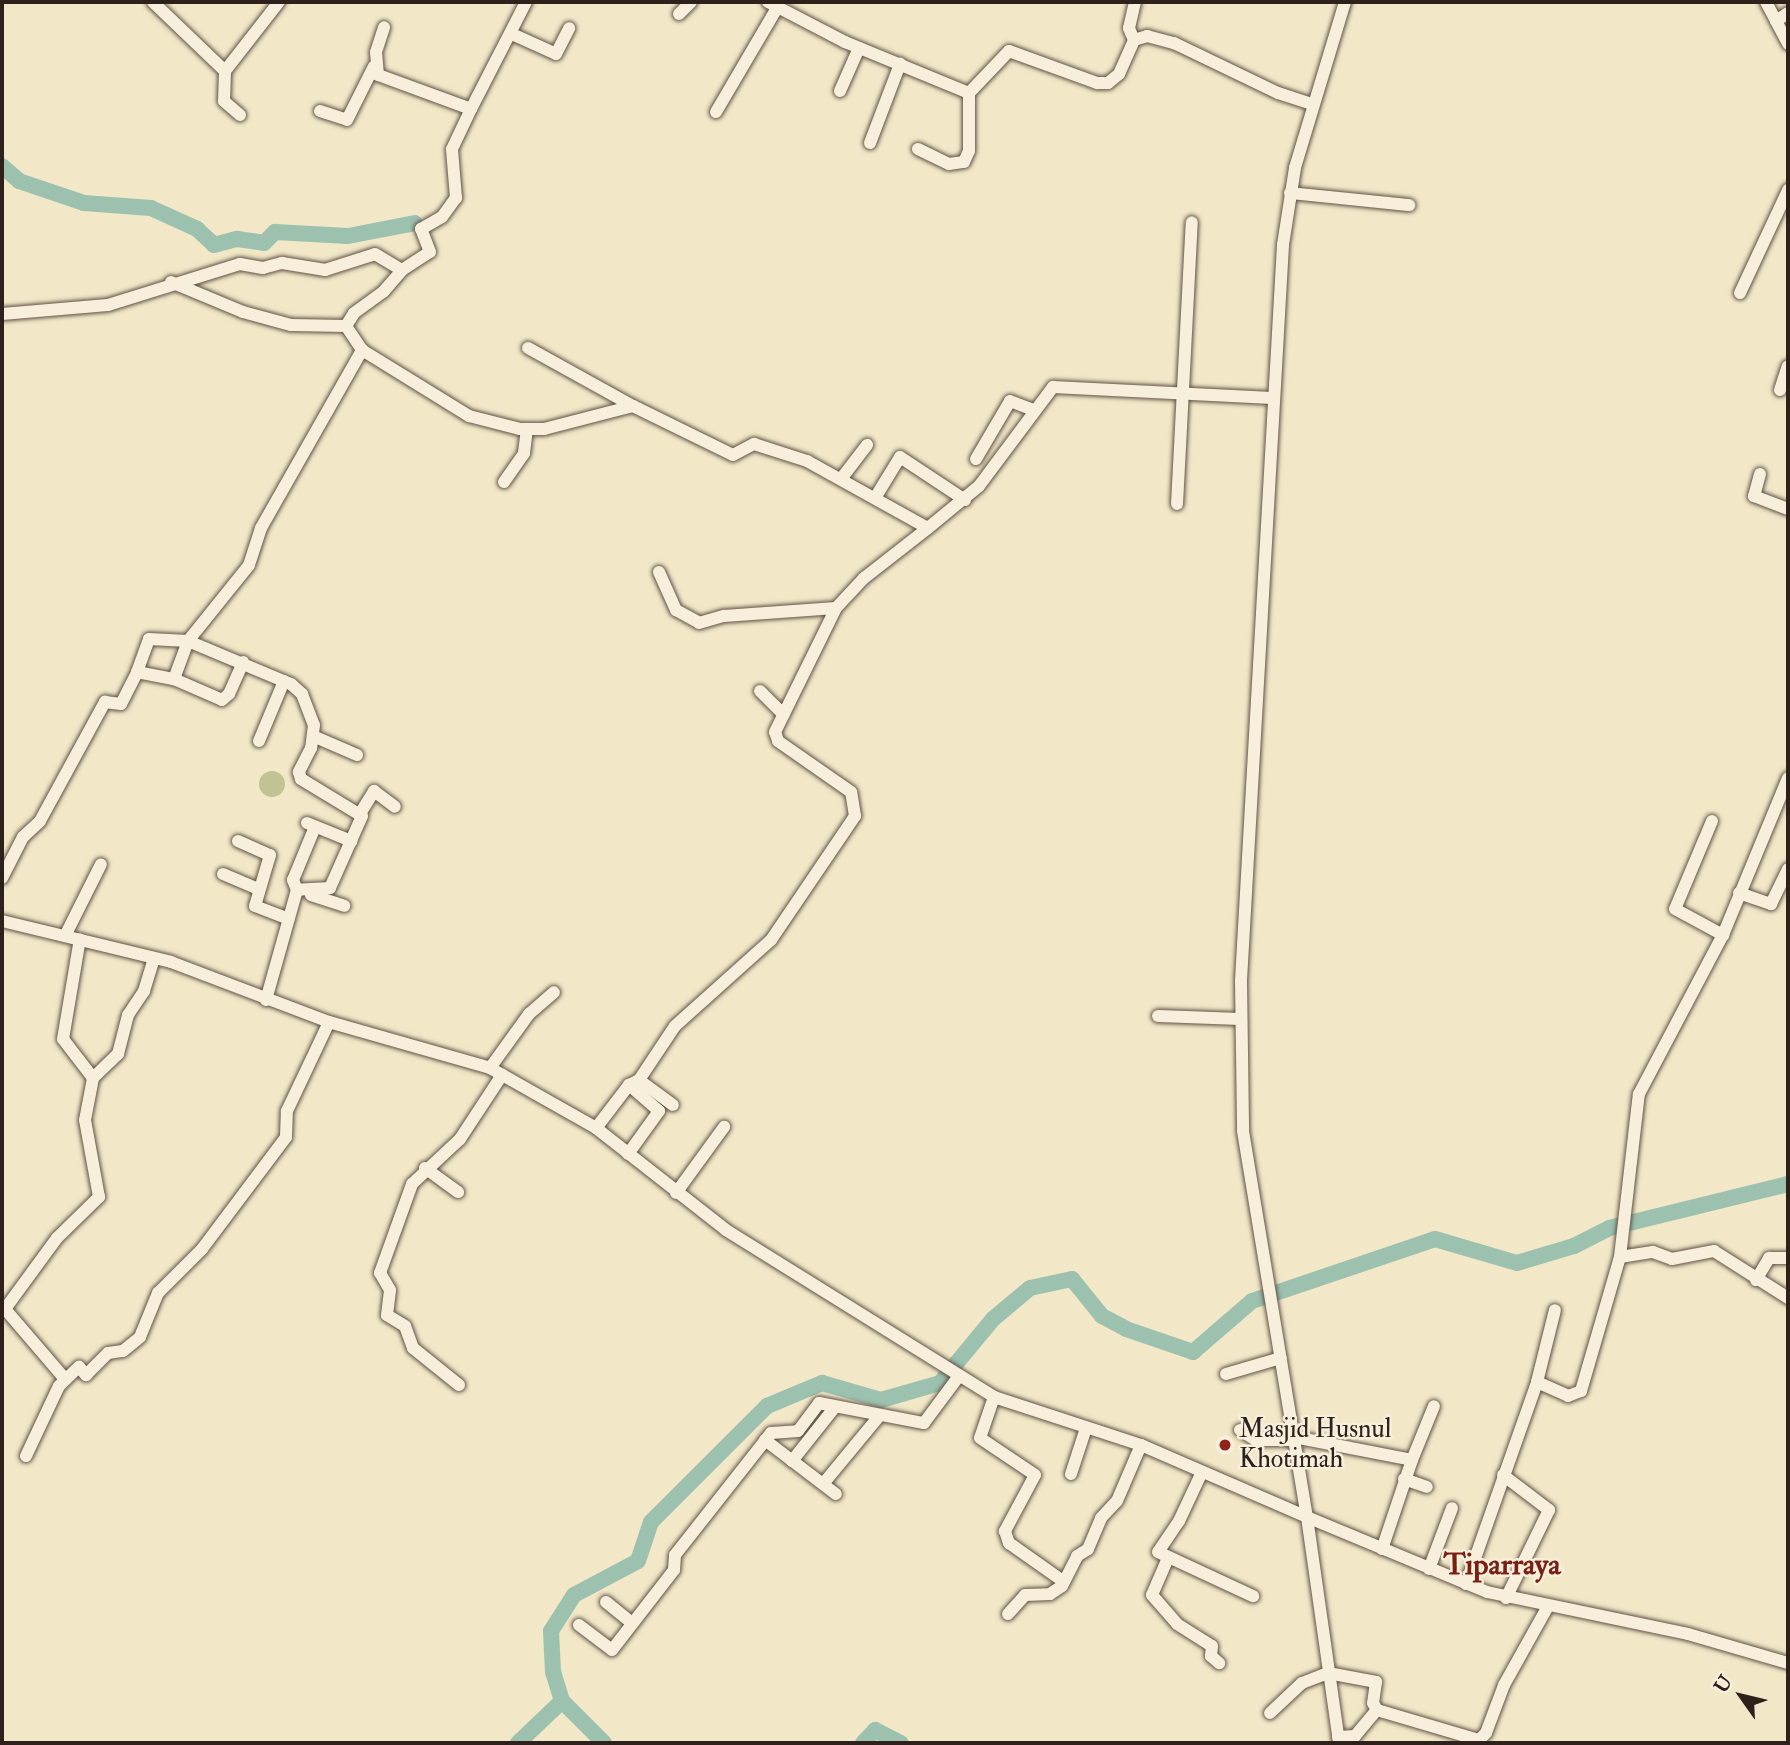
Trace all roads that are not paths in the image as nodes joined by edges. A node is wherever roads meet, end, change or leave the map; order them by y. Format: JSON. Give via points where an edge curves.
{"nodes":[{"id":1,"x":153,"y":2,"type":"edge"},
{"id":2,"x":279,"y":2,"type":"edge"},
{"id":3,"x":526,"y":2,"type":"edge"},
{"id":4,"x":691,"y":2,"type":"edge"},
{"id":5,"x":1135,"y":2,"type":"edge"},
{"id":6,"x":1345,"y":2,"type":"edge"},
{"id":7,"x":1766,"y":2,"type":"edge"},
{"id":8,"x":773,"y":5,"type":"edge"},
{"id":9,"x":679,"y":13,"type":"dead end"},
{"id":10,"x":1788,"y":13,"type":"edge"},
{"id":11,"x":1776,"y":21,"type":"junction"},
{"id":12,"x":384,"y":27,"type":"dead end"},
{"id":13,"x":569,"y":29,"type":"dead end"},
{"id":14,"x":512,"y":34,"type":"junction"},
{"id":15,"x":1134,"y":40,"type":"junction"},
{"id":16,"x":1788,"y":44,"type":"edge"},
{"id":17,"x":859,"y":48,"type":"junction"},
{"id":18,"x":900,"y":64,"type":"junction"},
{"id":19,"x":374,"y":66,"type":"junction"},
{"id":20,"x":225,"y":71,"type":"junction"},
{"id":21,"x":840,"y":91,"type":"dead end"},
{"id":22,"x":969,"y":93,"type":"junction"},
{"id":23,"x":1312,"y":104,"type":"junction"},
{"id":24,"x":471,"y":109,"type":"junction"},
{"id":25,"x":320,"y":111,"type":"dead end"},
{"id":26,"x":716,"y":112,"type":"dead end"},
{"id":27,"x":240,"y":115,"type":"dead end"},
{"id":28,"x":870,"y":144,"type":"dead end"},
{"id":29,"x":918,"y":149,"type":"dead end"},
{"id":30,"x":1788,"y":190,"type":"edge"},
{"id":31,"x":1290,"y":193,"type":"junction"},
{"id":32,"x":1409,"y":205,"type":"dead end"},
{"id":33,"x":1192,"y":222,"type":"dead end"},
{"id":34,"x":402,"y":270,"type":"junction"},
{"id":35,"x":171,"y":282,"type":"junction"},
{"id":36,"x":1740,"y":293,"type":"dead end"},
{"id":37,"x":2,"y":314,"type":"edge"},
{"id":38,"x":346,"y":326,"type":"junction"},
{"id":39,"x":528,"y":348,"type":"dead end"},
{"id":40,"x":362,"y":350,"type":"junction"},
{"id":41,"x":1788,"y":366,"type":"edge"},
{"id":42,"x":1780,"y":390,"type":"dead end"},
{"id":43,"x":1184,"y":394,"type":"junction"},
{"id":44,"x":1272,"y":398,"type":"junction"},
{"id":45,"x":633,"y":406,"type":"junction"},
{"id":46,"x":1034,"y":410,"type":"junction"},
{"id":47,"x":527,"y":429,"type":"junction"},
{"id":48,"x":867,"y":445,"type":"dead end"},
{"id":49,"x":976,"y":459,"type":"dead end"},
{"id":50,"x":1760,"y":474,"type":"dead end"},
{"id":51,"x":841,"y":480,"type":"junction"},
{"id":52,"x":504,"y":482,"type":"dead end"},
{"id":53,"x":875,"y":498,"type":"junction"},
{"id":54,"x":965,"y":500,"type":"junction"},
{"id":55,"x":1177,"y":504,"type":"dead end"},
{"id":56,"x":1788,"y":509,"type":"edge"},
{"id":57,"x":928,"y":527,"type":"junction"},
{"id":58,"x":659,"y":572,"type":"dead end"},
{"id":59,"x":836,"y":608,"type":"junction"},
{"id":60,"x":188,"y":641,"type":"junction"},
{"id":61,"x":243,"y":662,"type":"junction"},
{"id":62,"x":137,"y":672,"type":"junction"},
{"id":63,"x":174,"y":680,"type":"junction"},
{"id":64,"x":284,"y":681,"type":"junction"},
{"id":65,"x":760,"y":691,"type":"dead end"},
{"id":66,"x":783,"y":714,"type":"junction"},
{"id":67,"x":313,"y":736,"type":"junction"},
{"id":68,"x":259,"y":741,"type":"dead end"},
{"id":69,"x":357,"y":755,"type":"dead end"},
{"id":70,"x":1788,"y":778,"type":"edge"},
{"id":71,"x":395,"y":807,"type":"dead end"},
{"id":72,"x":361,"y":812,"type":"junction"},
{"id":73,"x":1712,"y":821,"type":"dead end"},
{"id":74,"x":238,"y":841,"type":"dead end"},
{"id":75,"x":351,"y":841,"type":"junction"},
{"id":76,"x":101,"y":864,"type":"dead end"},
{"id":77,"x":1788,"y":869,"type":"edge"},
{"id":78,"x":223,"y":874,"type":"dead end"},
{"id":79,"x":2,"y":878,"type":"edge"},
{"id":80,"x":259,"y":889,"type":"junction"},
{"id":81,"x":297,"y":890,"type":"junction"},
{"id":82,"x":1739,"y":893,"type":"junction"},
{"id":83,"x":344,"y":905,"type":"dead end"},
{"id":84,"x":289,"y":919,"type":"junction"},
{"id":85,"x":4,"y":922,"type":"edge"},
{"id":86,"x":1723,"y":935,"type":"junction"},
{"id":87,"x":2,"y":936,"type":"edge"},
{"id":88,"x":65,"y":936,"type":"junction"},
{"id":89,"x":80,"y":939,"type":"junction"},
{"id":90,"x":154,"y":958,"type":"junction"},
{"id":91,"x":554,"y":992,"type":"dead end"},
{"id":92,"x":265,"y":1000,"type":"junction"},
{"id":93,"x":1158,"y":1016,"type":"dead end"},
{"id":94,"x":1241,"y":1020,"type":"junction"},
{"id":95,"x":329,"y":1022,"type":"junction"},
{"id":96,"x":490,"y":1068,"type":"junction"},
{"id":97,"x":502,"y":1075,"type":"junction"},
{"id":98,"x":93,"y":1078,"type":"junction"},
{"id":99,"x":634,"y":1082,"type":"junction"},
{"id":100,"x":673,"y":1105,"type":"dead end"},
{"id":101,"x":723,"y":1127,"type":"dead end"},
{"id":102,"x":596,"y":1128,"type":"junction"},
{"id":103,"x":628,"y":1154,"type":"junction"},
{"id":104,"x":425,"y":1168,"type":"junction"},
{"id":105,"x":458,"y":1192,"type":"dead end"},
{"id":106,"x":676,"y":1193,"type":"junction"},
{"id":107,"x":1620,"y":1256,"type":"junction"},
{"id":108,"x":1788,"y":1258,"type":"edge"},
{"id":109,"x":1756,"y":1280,"type":"junction"},
{"id":110,"x":1788,"y":1298,"type":"edge"},
{"id":111,"x":1555,"y":1310,"type":"dead end"},
{"id":112,"x":1282,"y":1358,"type":"junction"},
{"id":113,"x":1226,"y":1374,"type":"dead end"},
{"id":114,"x":957,"y":1375,"type":"junction"},
{"id":115,"x":65,"y":1379,"type":"junction"},
{"id":116,"x":1537,"y":1382,"type":"junction"},
{"id":117,"x":459,"y":1385,"type":"dead end"},
{"id":118,"x":994,"y":1397,"type":"junction"},
{"id":119,"x":1434,"y":1406,"type":"dead end"},
{"id":120,"x":835,"y":1407,"type":"junction"},
{"id":121,"x":880,"y":1415,"type":"junction"},
{"id":122,"x":1086,"y":1428,"type":"junction"},
{"id":123,"x":1240,"y":1430,"type":"dead end"},
{"id":124,"x":1294,"y":1439,"type":"junction"},
{"id":125,"x":765,"y":1440,"type":"junction"},
{"id":126,"x":1141,"y":1445,"type":"junction"},
{"id":127,"x":26,"y":1456,"type":"dead end"},
{"id":128,"x":1412,"y":1460,"type":"junction"},
{"id":129,"x":792,"y":1461,"type":"junction"},
{"id":130,"x":1202,"y":1472,"type":"junction"},
{"id":131,"x":1071,"y":1474,"type":"dead end"},
{"id":132,"x":1503,"y":1475,"type":"junction"},
{"id":133,"x":1404,"y":1479,"type":"junction"},
{"id":134,"x":823,"y":1484,"type":"junction"},
{"id":135,"x":1427,"y":1487,"type":"dead end"},
{"id":136,"x":836,"y":1494,"type":"dead end"},
{"id":137,"x":1452,"y":1508,"type":"dead end"},
{"id":138,"x":1307,"y":1517,"type":"junction"},
{"id":139,"x":1382,"y":1549,"type":"junction"},
{"id":140,"x":1168,"y":1558,"type":"junction"},
{"id":141,"x":1429,"y":1569,"type":"junction"},
{"id":142,"x":1064,"y":1582,"type":"junction"},
{"id":143,"x":1466,"y":1584,"type":"junction"},
{"id":144,"x":1253,"y":1596,"type":"dead end"},
{"id":145,"x":1506,"y":1598,"type":"junction"},
{"id":146,"x":606,"y":1602,"type":"dead end"},
{"id":147,"x":1548,"y":1608,"type":"junction"},
{"id":148,"x":1008,"y":1614,"type":"dead end"},
{"id":149,"x":632,"y":1623,"type":"junction"},
{"id":150,"x":579,"y":1625,"type":"dead end"},
{"id":151,"x":1219,"y":1663,"type":"dead end"},
{"id":152,"x":1788,"y":1663,"type":"edge"},
{"id":153,"x":1328,"y":1673,"type":"junction"},
{"id":154,"x":1377,"y":1710,"type":"junction"},
{"id":155,"x":1270,"y":1713,"type":"dead end"},
{"id":156,"x":1338,"y":1740,"type":"edge"}],
"edges":[{"from":1,"to":20,"type":"street"},
{"from":2,"to":20,"type":"street"},
{"from":3,"to":14,"type":"street"},
{"from":4,"to":9,"type":"street"},
{"from":5,"to":15,"type":"street","via":[[1129,29]]},
{"from":6,"to":23,"type":"street"},
{"from":7,"to":11,"type":"street"},
{"from":8,"to":17,"type":"street"},
{"from":8,"to":26,"type":"street"},
{"from":10,"to":11,"type":"street"},
{"from":11,"to":16,"type":"street"},
{"from":12,"to":19,"type":"street"},
{"from":13,"to":14,"type":"street","via":[[556,54]]},
{"from":14,"to":24,"type":"street"},
{"from":15,"to":22,"type":"street","via":[[1119,75],[1108,83],[1009,51]]},
{"from":15,"to":23,"type":"street","via":[[1147,36],[1174,43],[1278,93]]},
{"from":17,"to":18,"type":"street"},
{"from":17,"to":21,"type":"street"},
{"from":18,"to":22,"type":"street"},
{"from":18,"to":28,"type":"street"},
{"from":19,"to":24,"type":"street","via":[[385,81]]},
{"from":19,"to":25,"type":"street","via":[[347,120]]},
{"from":20,"to":27,"type":"street","via":[[224,101]]},
{"from":22,"to":29,"type":"street","via":[[969,151],[964,162],[949,164]]},
{"from":23,"to":31,"type":"street"},
{"from":24,"to":34,"type":"street","via":[[452,149],[456,198],[442,217],[421,229],[430,252]]},
{"from":30,"to":36,"type":"street"},
{"from":31,"to":32,"type":"street"},
{"from":31,"to":44,"type":"street"},
{"from":33,"to":43,"type":"street"},
{"from":34,"to":35,"type":"street","via":[[374,254],[341,268],[240,264]]},
{"from":34,"to":38,"type":"street","via":[[384,291],[349,317]]},
{"from":35,"to":37,"type":"street","via":[[100,307]]},
{"from":35,"to":38,"type":"street","via":[[243,313],[291,324]]},
{"from":38,"to":40,"type":"street"},
{"from":39,"to":45,"type":"street"},
{"from":40,"to":47,"type":"street","via":[[469,416]]},
{"from":40,"to":60,"type":"street","via":[[261,528],[249,565]]},
{"from":41,"to":42,"type":"street"},
{"from":43,"to":44,"type":"street"},
{"from":43,"to":46,"type":"street","via":[[1058,385]]},
{"from":43,"to":55,"type":"street"},
{"from":44,"to":94,"type":"street"},
{"from":45,"to":47,"type":"street","via":[[544,429]]},
{"from":45,"to":51,"type":"street","via":[[716,450],[737,455],[757,444],[807,461]]},
{"from":46,"to":49,"type":"street","via":[[1010,401]]},
{"from":46,"to":54,"type":"street"},
{"from":47,"to":52,"type":"street","via":[[524,453]]},
{"from":48,"to":51,"type":"street"},
{"from":50,"to":56,"type":"street","via":[[1754,496]]},
{"from":51,"to":53,"type":"street"},
{"from":53,"to":54,"type":"street","via":[[900,457]]},
{"from":53,"to":57,"type":"street"},
{"from":54,"to":57,"type":"street"},
{"from":57,"to":59,"type":"street","via":[[864,578]]},
{"from":58,"to":59,"type":"street","via":[[676,610],[699,623],[724,616]]},
{"from":59,"to":66,"type":"street"},
{"from":60,"to":61,"type":"street"},
{"from":60,"to":62,"type":"street","via":[[149,639]]},
{"from":60,"to":63,"type":"street"},
{"from":61,"to":63,"type":"street","via":[[222,700]]},
{"from":61,"to":64,"type":"street"},
{"from":62,"to":63,"type":"street"},
{"from":62,"to":79,"type":"street","via":[[124,702],[105,702],[40,821],[23,838]]},
{"from":64,"to":67,"type":"street","via":[[307,703]]},
{"from":64,"to":68,"type":"street"},
{"from":65,"to":66,"type":"street"},
{"from":66,"to":99,"type":"street","via":[[775,732],[778,741],[843,783],[854,798],[855,816],[771,940],[698,1001]]},
{"from":67,"to":69,"type":"street"},
{"from":67,"to":72,"type":"street","via":[[299,772],[301,779]]},
{"from":70,"to":82,"type":"street"},
{"from":71,"to":72,"type":"street","via":[[374,791]]},
{"from":72,"to":75,"type":"street"},
{"from":73,"to":86,"type":"street","via":[[1675,909]]},
{"from":74,"to":80,"type":"street","via":[[270,855]]},
{"from":75,"to":81,"type":"street","via":[[330,888]]},
{"from":75,"to":81,"type":"street","via":[[311,825],[293,880]]},
{"from":76,"to":88,"type":"street"},
{"from":77,"to":82,"type":"street","via":[[1771,904]]},
{"from":78,"to":80,"type":"street"},
{"from":80,"to":84,"type":"street","via":[[255,906]]},
{"from":81,"to":83,"type":"street"},
{"from":81,"to":84,"type":"street"},
{"from":82,"to":86,"type":"street"},
{"from":84,"to":92,"type":"street"},
{"from":85,"to":87,"type":"street"},
{"from":85,"to":88,"type":"street"},
{"from":86,"to":107,"type":"street","via":[[1639,1094]]},
{"from":88,"to":89,"type":"street"},
{"from":89,"to":90,"type":"street"},
{"from":89,"to":98,"type":"street","via":[[63,1039]]},
{"from":90,"to":92,"type":"street"},
{"from":90,"to":98,"type":"street","via":[[144,992],[129,1012],[118,1054]]},
{"from":91,"to":96,"type":"street","via":[[529,1014]]},
{"from":92,"to":95,"type":"street"},
{"from":93,"to":94,"type":"street"},
{"from":94,"to":112,"type":"street","via":[[1243,1131]]},
{"from":95,"to":96,"type":"street"},
{"from":95,"to":115,"type":"street","via":[[287,1111],[286,1137],[202,1249],[158,1293],[140,1337],[123,1351],[108,1353],[86,1375],[79,1367]]},
{"from":96,"to":97,"type":"street"},
{"from":97,"to":102,"type":"street"},
{"from":97,"to":104,"type":"street","via":[[460,1139]]},
{"from":98,"to":115,"type":"street","via":[[85,1120],[99,1197],[57,1238],[5,1309]]},
{"from":99,"to":100,"type":"street"},
{"from":99,"to":102,"type":"street"},
{"from":99,"to":103,"type":"street","via":[[659,1111]]},
{"from":101,"to":106,"type":"street"},
{"from":102,"to":103,"type":"street"},
{"from":103,"to":106,"type":"street"},
{"from":104,"to":105,"type":"street"},
{"from":104,"to":117,"type":"street","via":[[412,1184],[380,1275],[390,1290],[387,1315],[405,1326],[413,1348]]},
{"from":106,"to":114,"type":"street","via":[[726,1230]]},
{"from":107,"to":109,"type":"street","via":[[1653,1252],[1672,1259],[1714,1251]]},
{"from":107,"to":116,"type":"street","via":[[1581,1391],[1568,1396]]},
{"from":108,"to":109,"type":"street","via":[[1769,1258]]},
{"from":109,"to":110,"type":"street"},
{"from":111,"to":116,"type":"street"},
{"from":112,"to":113,"type":"street"},
{"from":112,"to":124,"type":"street"},
{"from":114,"to":118,"type":"street"},
{"from":114,"to":121,"type":"street","via":[[923,1423]]},
{"from":115,"to":127,"type":"street"},
{"from":116,"to":132,"type":"street"},
{"from":118,"to":122,"type":"street"},
{"from":118,"to":142,"type":"street","via":[[980,1438],[1035,1475],[1005,1531],[1009,1543]]},
{"from":119,"to":128,"type":"street"},
{"from":120,"to":121,"type":"street"},
{"from":120,"to":125,"type":"street","via":[[819,1403],[798,1432],[771,1433]]},
{"from":120,"to":129,"type":"street"},
{"from":121,"to":134,"type":"street"},
{"from":122,"to":126,"type":"street"},
{"from":122,"to":131,"type":"street"},
{"from":123,"to":124,"type":"street","via":[[1256,1440]]},
{"from":124,"to":128,"type":"street"},
{"from":124,"to":138,"type":"street"},
{"from":125,"to":129,"type":"street"},
{"from":125,"to":149,"type":"street","via":[[675,1555],[674,1570]]},
{"from":126,"to":130,"type":"street"},
{"from":126,"to":142,"type":"street","via":[[1117,1500],[1101,1518],[1088,1549],[1077,1556]]},
{"from":128,"to":133,"type":"street"},
{"from":129,"to":134,"type":"street"},
{"from":130,"to":138,"type":"street"},
{"from":130,"to":140,"type":"street","via":[[1180,1521],[1157,1550]]},
{"from":132,"to":143,"type":"street"},
{"from":132,"to":145,"type":"street","via":[[1549,1510]]},
{"from":133,"to":135,"type":"street"},
{"from":133,"to":139,"type":"street"},
{"from":134,"to":136,"type":"street"},
{"from":137,"to":141,"type":"street"},
{"from":138,"to":139,"type":"street"},
{"from":138,"to":153,"type":"street"},
{"from":139,"to":141,"type":"street"},
{"from":140,"to":144,"type":"street"},
{"from":140,"to":151,"type":"street","via":[[1152,1595],[1177,1624],[1212,1646],[1210,1656]]},
{"from":141,"to":143,"type":"street"},
{"from":142,"to":148,"type":"street","via":[[1050,1594],[1025,1595]]},
{"from":143,"to":145,"type":"street"},
{"from":145,"to":147,"type":"street"},
{"from":146,"to":149,"type":"street"},
{"from":147,"to":152,"type":"street","via":[[1688,1634]]},
{"from":147,"to":154,"type":"street","via":[[1504,1685],[1484,1738],[1474,1740]]},
{"from":149,"to":150,"type":"street","via":[[612,1650]]},
{"from":153,"to":154,"type":"street","via":[[1376,1682],[1373,1703]]},
{"from":153,"to":155,"type":"street","via":[[1303,1683]]},
{"from":153,"to":156,"type":"street"},
{"from":154,"to":156,"type":"street","via":[[1355,1736]]}]}
